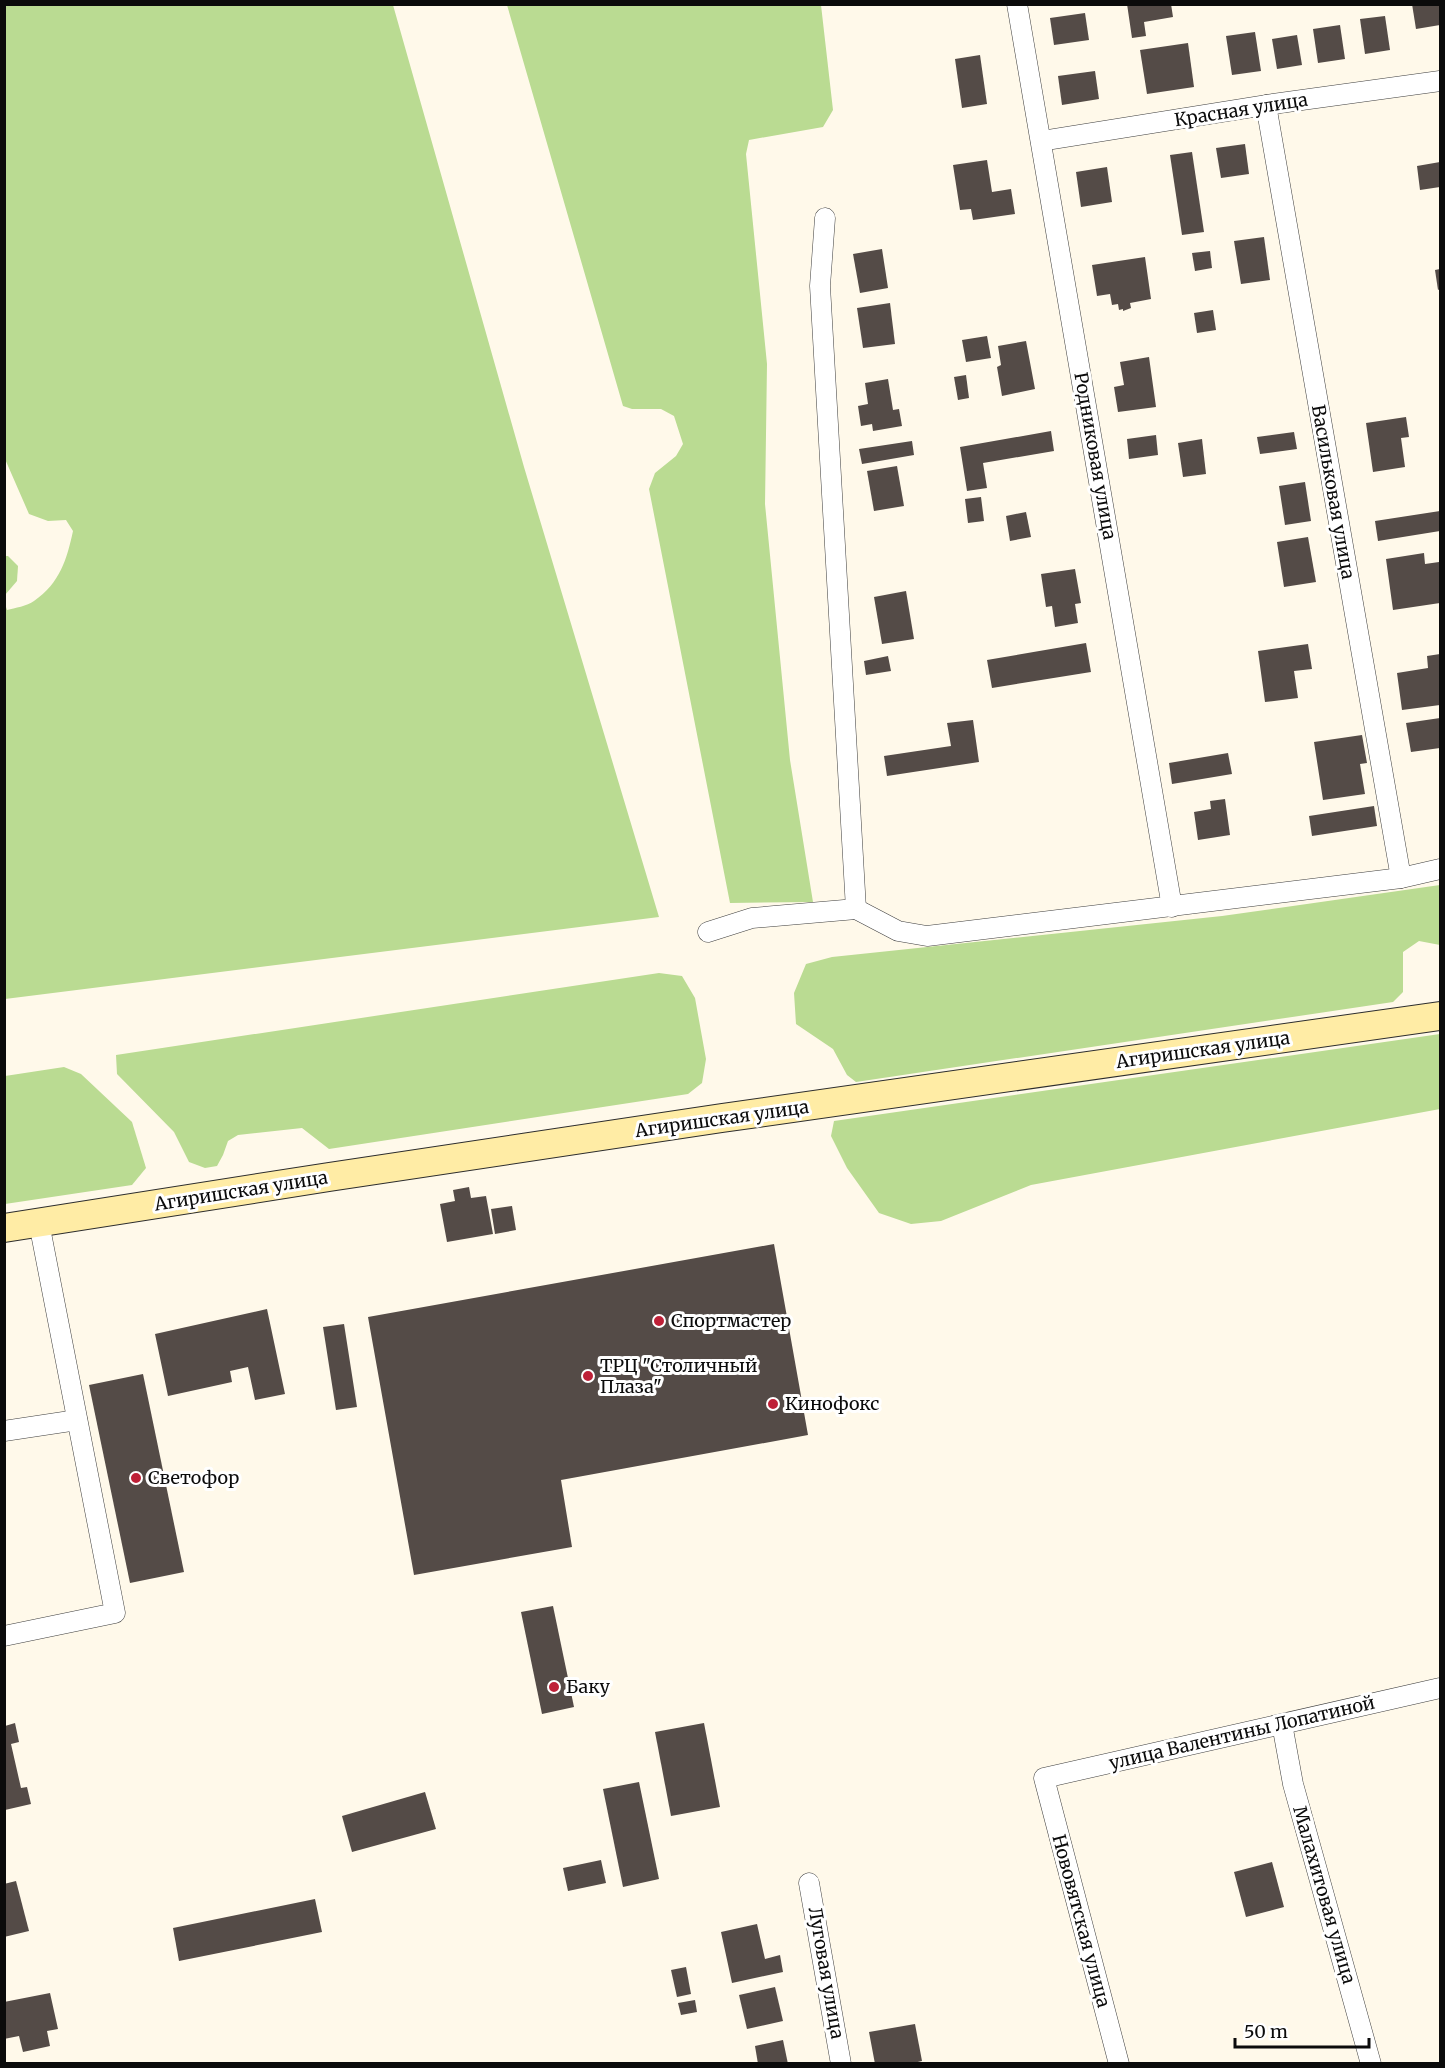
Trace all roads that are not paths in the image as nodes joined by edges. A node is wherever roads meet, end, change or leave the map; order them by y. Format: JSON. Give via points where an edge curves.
{"nodes":[{"id":1,"x":1017,"y":4,"type":"edge"},
{"id":2,"x":1440,"y":81,"type":"edge"},
{"id":3,"x":1266,"y":105,"type":"junction"},
{"id":4,"x":1041,"y":141,"type":"junction"},
{"id":5,"x":825,"y":218,"type":"dead end"},
{"id":6,"x":1440,"y":869,"type":"edge"},
{"id":7,"x":1401,"y":878,"type":"junction"},
{"id":8,"x":1172,"y":908,"type":"junction"},
{"id":9,"x":856,"y":909,"type":"junction"},
{"id":10,"x":708,"y":932,"type":"dead end"},
{"id":11,"x":1440,"y":1016,"type":"edge"},
{"id":12,"x":39,"y":1223,"type":"junction"},
{"id":13,"x":4,"y":1228,"type":"edge"},
{"id":14,"x":77,"y":1420,"type":"junction"},
{"id":15,"x":4,"y":1431,"type":"edge"},
{"id":16,"x":4,"y":1636,"type":"edge"},
{"id":17,"x":1440,"y":1688,"type":"edge"},
{"id":18,"x":1282,"y":1724,"type":"junction"},
{"id":19,"x":1044,"y":1778,"type":"joint"},
{"id":20,"x":809,"y":1883,"type":"dead end"},
{"id":21,"x":842,"y":2064,"type":"edge"},
{"id":22,"x":1119,"y":2064,"type":"edge"},
{"id":23,"x":1371,"y":2064,"type":"edge"}],
"edges":[{"from":1,"to":4,"type":"street","name":"Родниковая улица"},
{"from":2,"to":3,"type":"street","name":"Красная улица"},
{"from":3,"to":4,"type":"street","name":"Красная улица"},
{"from":3,"to":7,"type":"street","name":"Васильковая улица"},
{"from":4,"to":8,"type":"street","name":"Родниковая улица"},
{"from":5,"to":9,"type":"street","via":[[820,286]]},
{"from":6,"to":7,"type":"street"},
{"from":7,"to":8,"type":"street"},
{"from":8,"to":9,"type":"street","via":[[927,936],[898,931]]},
{"from":9,"to":10,"type":"street","via":[[752,918]]},
{"from":11,"to":12,"type":"street","name":"Агиришская улица","via":[[722,1118]]},
{"from":12,"to":13,"type":"street","name":"Агиришская улица"},
{"from":12,"to":14,"type":"street"},
{"from":14,"to":15,"type":"street"},
{"from":14,"to":16,"type":"street","via":[[116,1613]]},
{"from":17,"to":18,"type":"street","name":"улица Валентины Лопатиной"},
{"from":18,"to":19,"type":"street","name":"улица Валентины Лопатиной"},
{"from":18,"to":23,"type":"street","name":"Малахитовая улица","via":[[1293,1784]]},
{"from":19,"to":22,"type":"street","name":"Нововятская улица"},
{"from":20,"to":21,"type":"street","name":"Луговая улица"}]}
